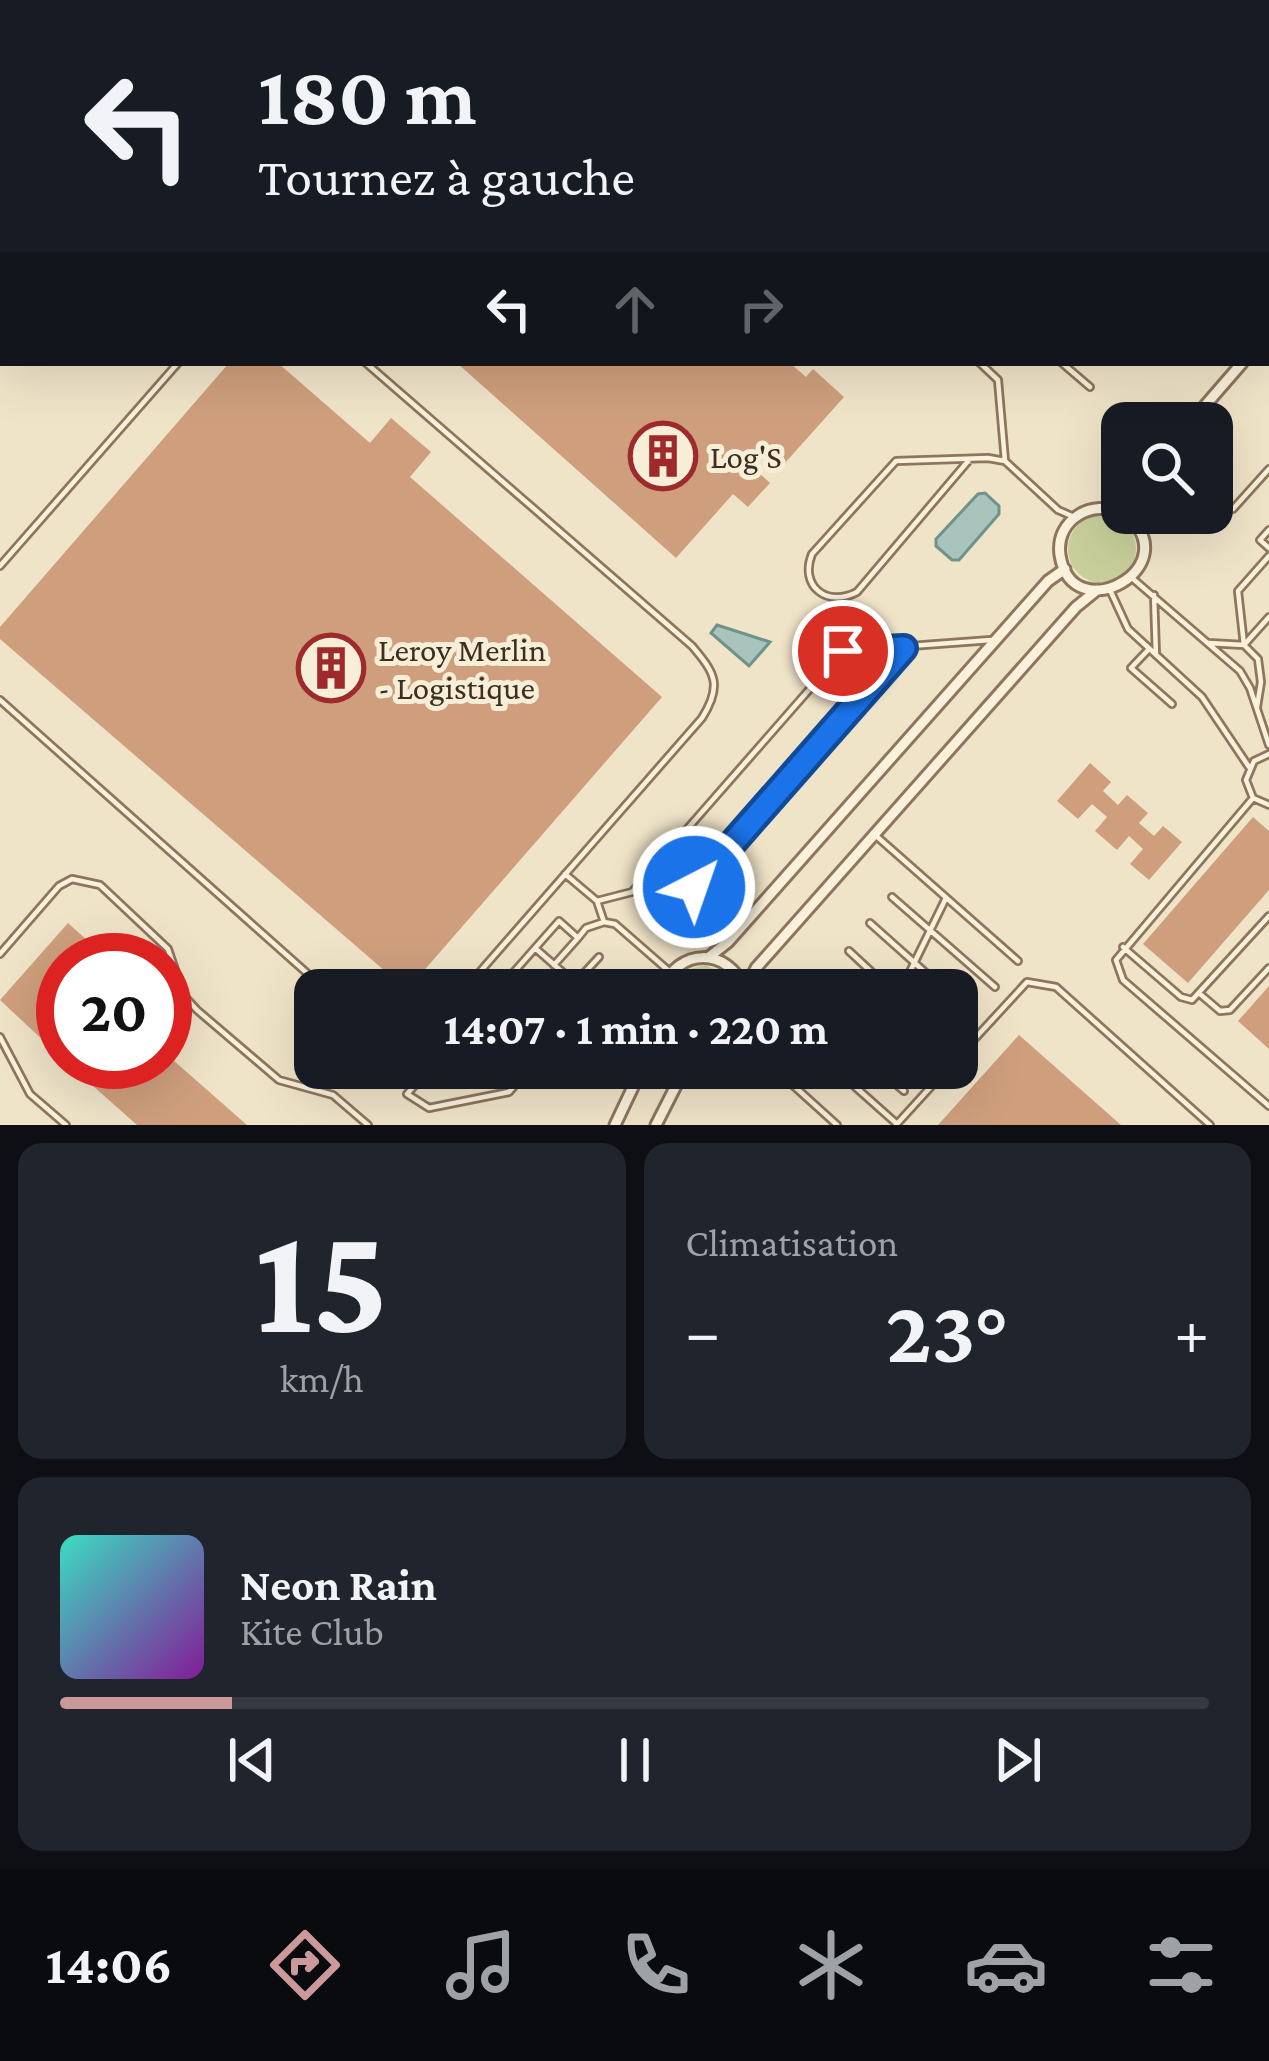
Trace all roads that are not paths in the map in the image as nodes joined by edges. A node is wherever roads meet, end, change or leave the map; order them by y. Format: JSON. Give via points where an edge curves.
{"nodes":[{"id":1,"x":175,"y":366,"type":"edge"},
{"id":2,"x":370,"y":366,"type":"edge"},
{"id":3,"x":983,"y":366,"type":"edge"},
{"id":4,"x":1066,"y":366,"type":"edge"},
{"id":5,"x":1239,"y":366,"type":"edge"},
{"id":6,"x":1090,"y":386,"type":"dead end"},
{"id":7,"x":1208,"y":402,"type":"edge"},
{"id":8,"x":969,"y":460,"type":"junction"},
{"id":9,"x":1005,"y":461,"type":"junction"},
{"id":10,"x":1269,"y":469,"type":"edge"},
{"id":11,"x":1101,"y":507,"type":"edge"},
{"id":12,"x":1234,"y":509,"type":"dead end"},
{"id":13,"x":1074,"y":517,"type":"junction"},
{"id":14,"x":1269,"y":530,"type":"edge"},
{"id":15,"x":1140,"y":534,"type":"edge"},
{"id":16,"x":1269,"y":548,"type":"edge"},
{"id":17,"x":1269,"y":556,"type":"edge"},
{"id":18,"x":0,"y":566,"type":"edge"},
{"id":19,"x":1065,"y":568,"type":"junction"},
{"id":20,"x":1132,"y":578,"type":"junction"},
{"id":21,"x":1097,"y":590,"type":"junction"},
{"id":22,"x":1110,"y":590,"type":"junction"},
{"id":23,"x":1154,"y":595,"type":"junction"},
{"id":24,"x":1269,"y":617,"type":"edge"},
{"id":25,"x":997,"y":640,"type":"junction"},
{"id":26,"x":1209,"y":643,"type":"junction"},
{"id":27,"x":1244,"y":645,"type":"junction"},
{"id":28,"x":904,"y":648,"type":"junction"},
{"id":29,"x":1149,"y":649,"type":"junction"},
{"id":30,"x":1156,"y":655,"type":"junction"},
{"id":31,"x":0,"y":700,"type":"edge"},
{"id":32,"x":1172,"y":704,"type":"dead end"},
{"id":33,"x":1257,"y":707,"type":"junction"},
{"id":34,"x":1269,"y":745,"type":"edge"},
{"id":35,"x":1269,"y":754,"type":"edge"},
{"id":36,"x":1250,"y":767,"type":"junction"},
{"id":37,"x":1253,"y":798,"type":"junction"},
{"id":38,"x":1269,"y":806,"type":"edge"},
{"id":39,"x":874,"y":834,"type":"junction"},
{"id":40,"x":566,"y":874,"type":"junction"},
{"id":41,"x":694,"y":887,"type":"dead end"},
{"id":42,"x":892,"y":897,"type":"dead end"},
{"id":43,"x":946,"y":898,"type":"junction"},
{"id":44,"x":597,"y":901,"type":"junction"},
{"id":45,"x":1269,"y":916,"type":"edge"},
{"id":46,"x":604,"y":922,"type":"junction"},
{"id":47,"x":870,"y":922,"type":"dead end"},
{"id":48,"x":929,"y":930,"type":"junction"},
{"id":49,"x":578,"y":938,"type":"junction"},
{"id":50,"x":1123,"y":947,"type":"junction"},
{"id":51,"x":535,"y":948,"type":"junction"},
{"id":52,"x":849,"y":951,"type":"dead end"},
{"id":53,"x":0,"y":954,"type":"edge"},
{"id":54,"x":599,"y":957,"type":"dead end"},
{"id":55,"x":709,"y":957,"type":"junction"},
{"id":56,"x":1018,"y":961,"type":"dead end"},
{"id":57,"x":913,"y":962,"type":"junction"},
{"id":58,"x":554,"y":964,"type":"junction"},
{"id":59,"x":1269,"y":968,"type":"edge"},
{"id":60,"x":302,"y":969,"type":"edge"},
{"id":61,"x":482,"y":969,"type":"edge"},
{"id":62,"x":516,"y":969,"type":"edge"},
{"id":63,"x":560,"y":969,"type":"edge"},
{"id":64,"x":588,"y":969,"type":"edge"},
{"id":65,"x":667,"y":969,"type":"edge"},
{"id":66,"x":674,"y":969,"type":"edge"},
{"id":67,"x":734,"y":969,"type":"edge"},
{"id":68,"x":756,"y":969,"type":"edge"},
{"id":69,"x":868,"y":969,"type":"edge"},
{"id":70,"x":910,"y":969,"type":"edge"},
{"id":71,"x":921,"y":969,"type":"edge"},
{"id":72,"x":995,"y":987,"type":"dead end"},
{"id":73,"x":1200,"y":994,"type":"junction"},
{"id":74,"x":978,"y":1035,"type":"edge"},
{"id":75,"x":0,"y":1037,"type":"edge"},
{"id":76,"x":411,"y":1089,"type":"edge"},
{"id":77,"x":512,"y":1089,"type":"edge"},
{"id":78,"x":632,"y":1089,"type":"edge"},
{"id":79,"x":674,"y":1089,"type":"edge"},
{"id":80,"x":799,"y":1089,"type":"edge"},
{"id":81,"x":857,"y":1089,"type":"edge"},
{"id":82,"x":902,"y":1089,"type":"edge"},
{"id":83,"x":929,"y":1089,"type":"edge"},
{"id":84,"x":904,"y":1091,"type":"dead end"},
{"id":85,"x":1269,"y":1106,"type":"edge"},
{"id":86,"x":66,"y":1125,"type":"edge"},
{"id":87,"x":368,"y":1125,"type":"edge"},
{"id":88,"x":615,"y":1125,"type":"edge"},
{"id":89,"x":656,"y":1125,"type":"edge"},
{"id":90,"x":837,"y":1125,"type":"edge"},
{"id":91,"x":896,"y":1125,"type":"edge"},
{"id":92,"x":1210,"y":1125,"type":"edge"}],
"edges":[{"from":1,"to":18,"type":"lane"},
{"from":2,"to":40,"type":"lane","via":[[692,646],[715,681],[702,718]]},
{"from":3,"to":9,"type":"lane","via":[[998,380]]},
{"from":4,"to":6,"type":"lane"},
{"from":5,"to":7,"type":"street"},
{"from":8,"to":8,"type":"lane","via":[[896,461],[812,554],[809,580],[818,592],[857,592]]},
{"from":8,"to":9,"type":"lane"},
{"from":9,"to":13,"type":"lane"},
{"from":10,"to":12,"type":"lane"},
{"from":11,"to":13,"type":"street"},
{"from":13,"to":19,"type":"street","via":[[1060,542]]},
{"from":14,"to":16,"type":"lane","via":[[1260,540]]},
{"from":15,"to":20,"type":"street"},
{"from":17,"to":27,"type":"lane","via":[[1238,591]]},
{"from":19,"to":21,"type":"street"},
{"from":19,"to":25,"type":"street"},
{"from":20,"to":22,"type":"street"},
{"from":20,"to":23,"type":"lane"},
{"from":21,"to":22,"type":"street"},
{"from":21,"to":39,"type":"street"},
{"from":22,"to":29,"type":"lane","via":[[1128,629]]},
{"from":23,"to":26,"type":"lane"},
{"from":23,"to":30,"type":"lane"},
{"from":24,"to":27,"type":"lane"},
{"from":25,"to":28,"type":"lane"},
{"from":25,"to":55,"type":"street"},
{"from":26,"to":27,"type":"lane"},
{"from":26,"to":33,"type":"lane","via":[[1240,671]]},
{"from":27,"to":33,"type":"lane","via":[[1258,659]]},
{"from":28,"to":41,"type":"lane"},
{"from":28,"to":44,"type":"lane","via":[[843,651],[632,892]]},
{"from":29,"to":30,"type":"lane"},
{"from":29,"to":32,"type":"lane","via":[[1131,668]]},
{"from":30,"to":36,"type":"lane","via":[[1202,697]]},
{"from":31,"to":60,"type":"lane"},
{"from":33,"to":34,"type":"lane"},
{"from":35,"to":36,"type":"lane"},
{"from":36,"to":37,"type":"lane"},
{"from":37,"to":38,"type":"lane"},
{"from":37,"to":50,"type":"lane"},
{"from":39,"to":43,"type":"lane"},
{"from":39,"to":68,"type":"street"},
{"from":40,"to":44,"type":"lane"},
{"from":40,"to":61,"type":"lane"},
{"from":42,"to":48,"type":"lane"},
{"from":43,"to":48,"type":"lane"},
{"from":43,"to":56,"type":"lane"},
{"from":44,"to":46,"type":"lane"},
{"from":45,"to":73,"type":"lane"},
{"from":46,"to":49,"type":"lane"},
{"from":46,"to":65,"type":"lane"},
{"from":47,"to":57,"type":"lane"},
{"from":48,"to":57,"type":"lane"},
{"from":48,"to":72,"type":"lane"},
{"from":49,"to":51,"type":"lane","via":[[559,921]]},
{"from":49,"to":58,"type":"lane"},
{"from":50,"to":73,"type":"lane","via":[[1180,997]]},
{"from":50,"to":85,"type":"lane","via":[[1116,960],[1123,980]]},
{"from":51,"to":58,"type":"lane"},
{"from":51,"to":62,"type":"lane"},
{"from":52,"to":69,"type":"lane"},
{"from":53,"to":87,"type":"lane","via":[[59,886],[72,879],[100,884],[168,949],[197,1010],[279,1080],[333,1095]]},
{"from":54,"to":64,"type":"lane"},
{"from":55,"to":66,"type":"street"},
{"from":55,"to":67,"type":"street"},
{"from":57,"to":70,"type":"lane"},
{"from":57,"to":71,"type":"lane"},
{"from":58,"to":63,"type":"lane"},
{"from":59,"to":73,"type":"lane","via":[[1231,1010],[1220,1012]]},
{"from":74,"to":92,"type":"lane","via":[[1027,982],[1056,987]]},
{"from":75,"to":86,"type":"lane","via":[[30,1094]]},
{"from":76,"to":77,"type":"lane","via":[[407,1094],[429,1108]]},
{"from":78,"to":88,"type":"street"},
{"from":79,"to":89,"type":"street"},
{"from":80,"to":90,"type":"lane"},
{"from":81,"to":91,"type":"lane"},
{"from":82,"to":84,"type":"lane"},
{"from":83,"to":91,"type":"lane"}]}
